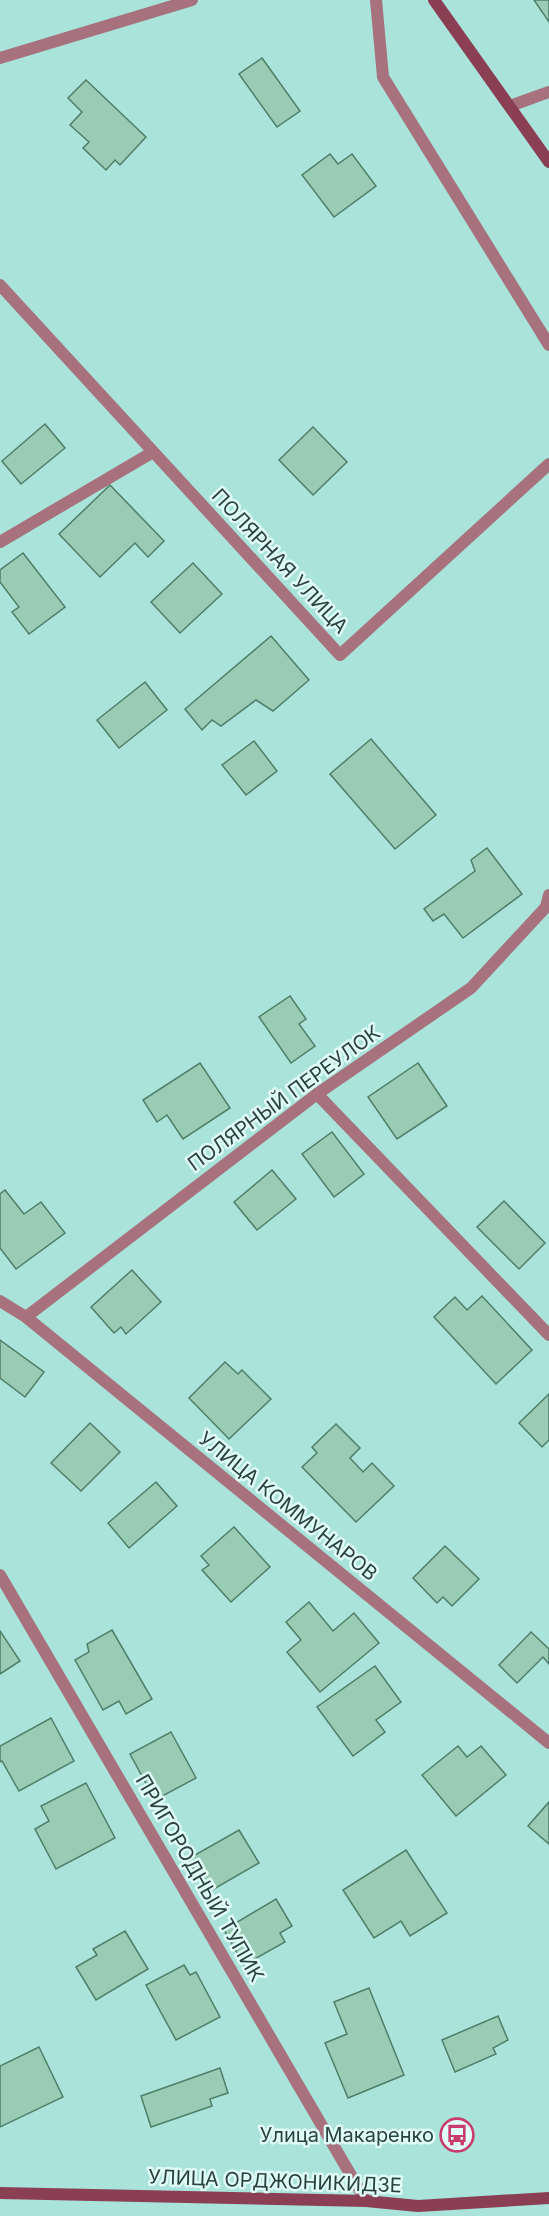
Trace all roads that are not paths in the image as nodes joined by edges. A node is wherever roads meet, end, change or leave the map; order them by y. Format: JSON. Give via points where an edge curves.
{"nodes":[{"id":1,"x":192,"y":0,"type":"edge"},
{"id":2,"x":376,"y":0,"type":"edge"},
{"id":3,"x":434,"y":0,"type":"edge"},
{"id":4,"x":0,"y":58,"type":"edge"},
{"id":5,"x":549,"y":92,"type":"edge"},
{"id":6,"x":510,"y":106,"type":"junction"},
{"id":7,"x":549,"y":162,"type":"edge"},
{"id":8,"x":0,"y":285,"type":"edge"},
{"id":9,"x":549,"y":345,"type":"edge"},
{"id":10,"x":153,"y":452,"type":"junction"},
{"id":11,"x":549,"y":464,"type":"edge"},
{"id":12,"x":0,"y":542,"type":"edge"},
{"id":13,"x":549,"y":895,"type":"edge"},
{"id":14,"x":317,"y":1094,"type":"junction"},
{"id":15,"x":0,"y":1301,"type":"edge"},
{"id":16,"x":26,"y":1317,"type":"junction"},
{"id":17,"x":549,"y":1335,"type":"edge"},
{"id":18,"x":0,"y":1575,"type":"edge"},
{"id":19,"x":549,"y":1743,"type":"edge"},
{"id":20,"x":0,"y":2193,"type":"edge"},
{"id":21,"x":549,"y":2198,"type":"edge"},
{"id":22,"x":366,"y":2201,"type":"junction"}],
"edges":[{"from":1,"to":4,"type":"street"},
{"from":2,"to":9,"type":"street","via":[[383,77]]},
{"from":3,"to":6,"type":"main road"},
{"from":5,"to":6,"type":"street"},
{"from":6,"to":7,"type":"main road"},
{"from":8,"to":10,"type":"street","name":"ПОЛЯРНАЯ УЛИЦА"},
{"from":10,"to":11,"type":"street","name":"ПОЛЯРНАЯ УЛИЦА","via":[[340,655]]},
{"from":10,"to":12,"type":"street"},
{"from":13,"to":14,"type":"street","name":"ПОЛЯРНЫЙ ПЕРЕУЛОК","via":[[546,907],[471,988]]},
{"from":14,"to":16,"type":"street","name":"ПОЛЯРНЫЙ ПЕРЕУЛОК"},
{"from":14,"to":17,"type":"street"},
{"from":15,"to":16,"type":"street","name":"УЛИЦА КОММУНАРОВ"},
{"from":16,"to":19,"type":"street","name":"УЛИЦА КОММУНАРОВ"},
{"from":18,"to":22,"type":"street","name":"ПРИГОРОДНЫЙ ТУПИК"},
{"from":20,"to":22,"type":"main road","name":"УЛИЦА ОРДЖОНИКИДЗЕ"},
{"from":21,"to":22,"type":"main road","name":"УЛИЦА ОРДЖОНИКИДЗЕ","via":[[418,2206]]}]}
